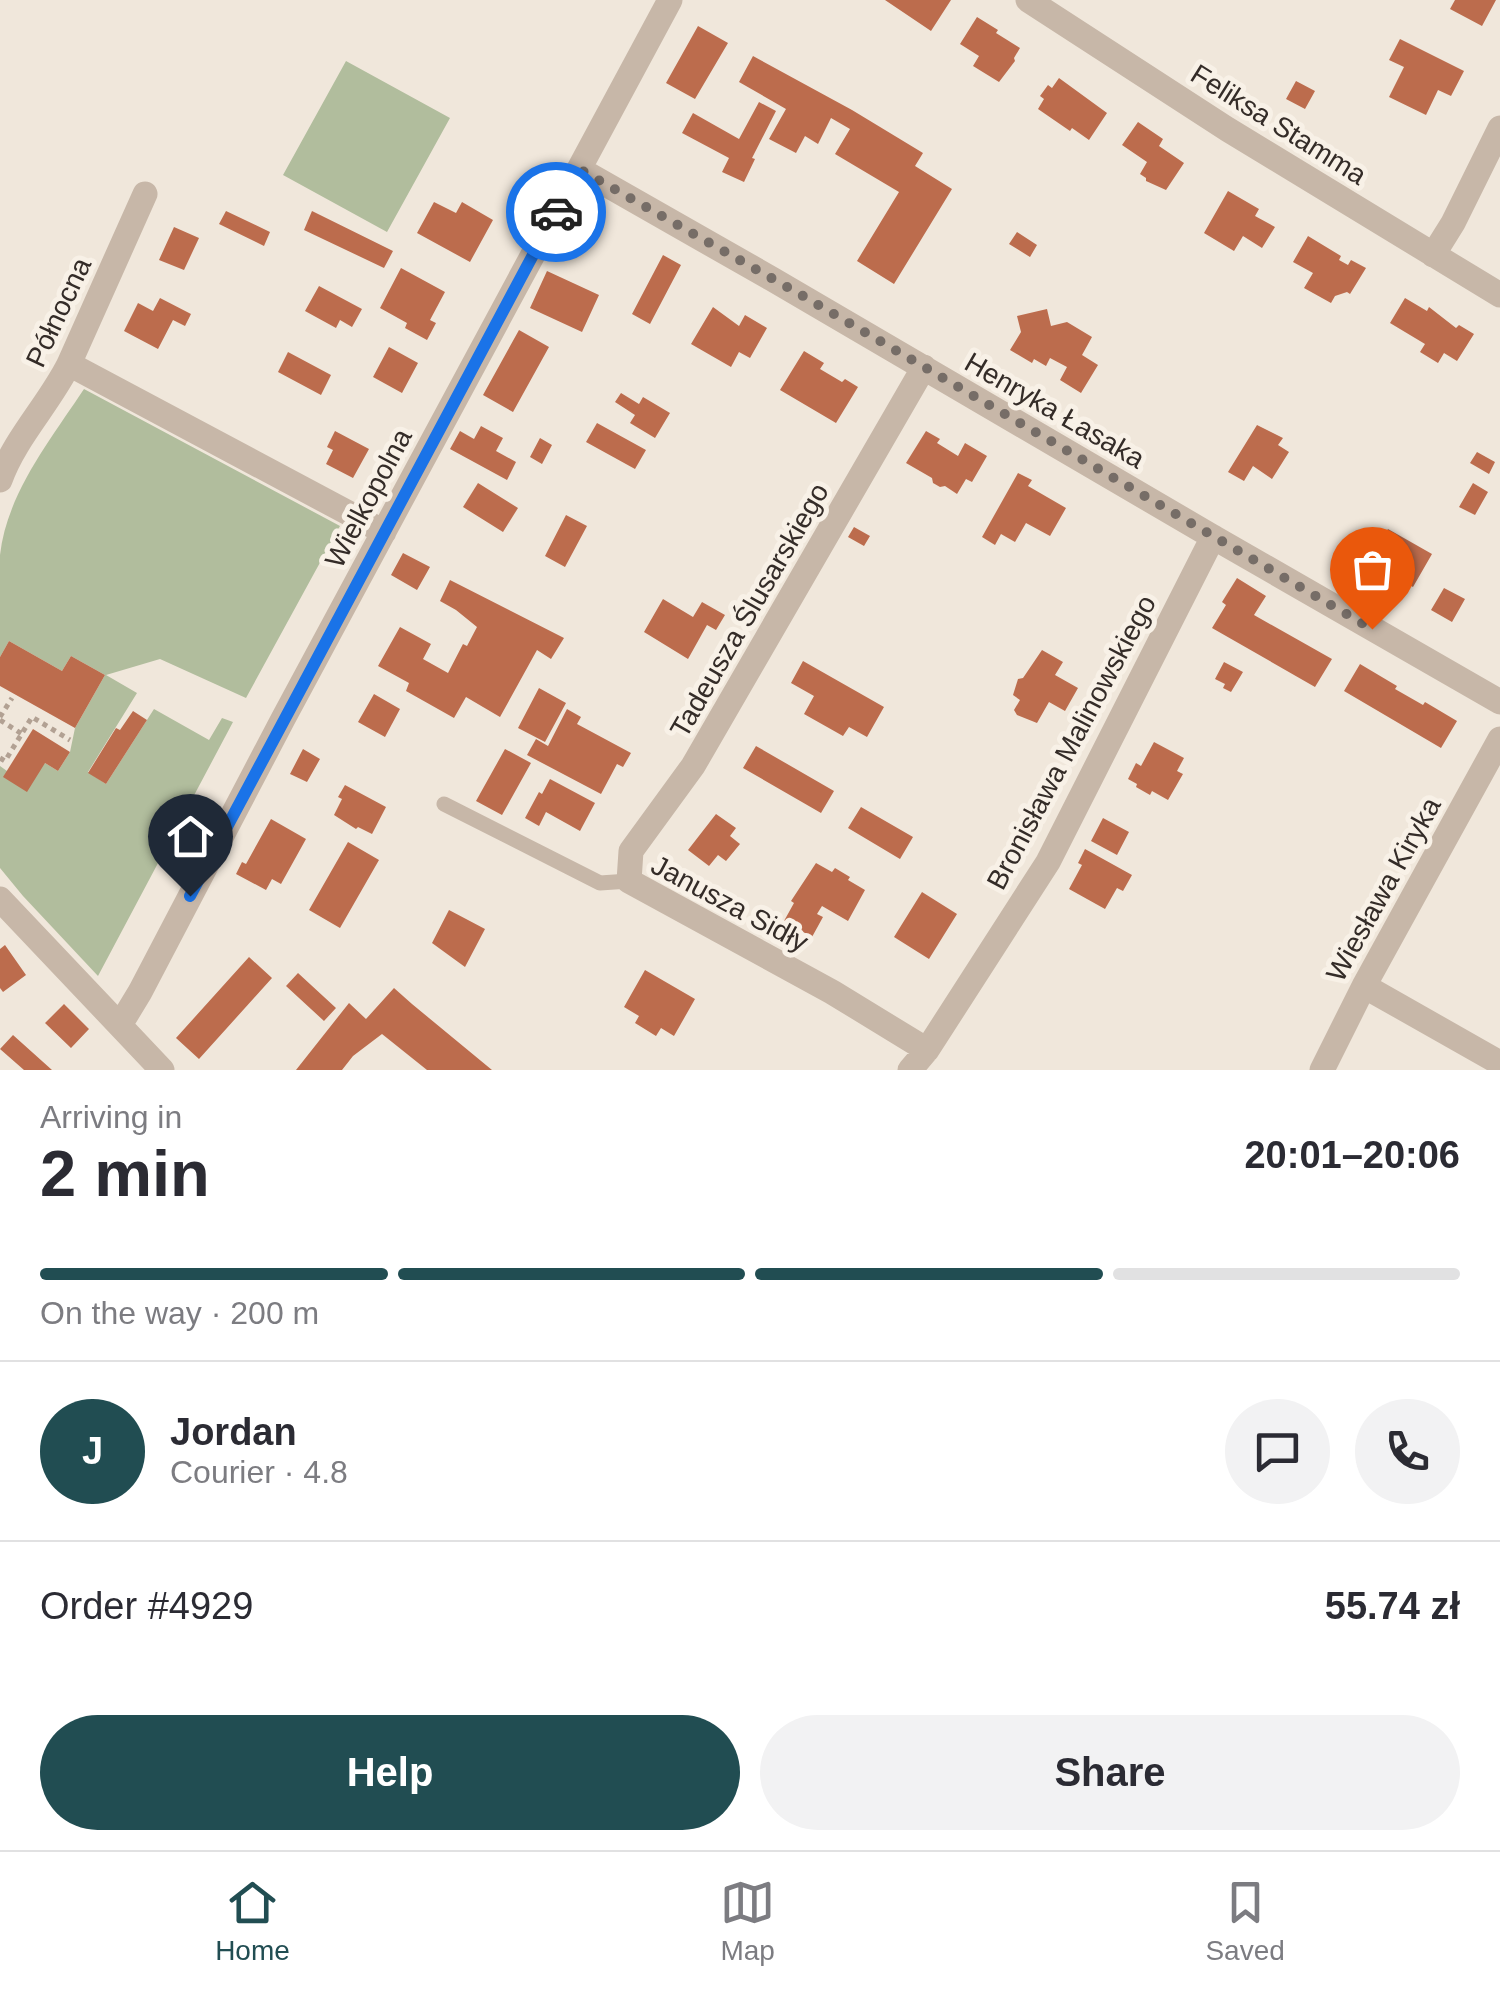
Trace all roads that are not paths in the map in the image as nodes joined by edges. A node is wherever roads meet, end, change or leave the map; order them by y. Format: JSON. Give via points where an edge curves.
{"nodes":[{"id":1,"x":670,"y":0,"type":"edge"},
{"id":2,"x":1028,"y":0,"type":"edge"},
{"id":3,"x":1500,"y":128,"type":"edge"},
{"id":4,"x":579,"y":169,"type":"junction"},
{"id":5,"x":146,"y":194,"type":"dead end"},
{"id":6,"x":1434,"y":255,"type":"junction"},
{"id":7,"x":1500,"y":295,"type":"edge"},
{"id":8,"x":69,"y":364,"type":"junction"},
{"id":9,"x":924,"y":367,"type":"junction"},
{"id":10,"x":7,"y":444,"type":"edge"},
{"id":11,"x":0,"y":480,"type":"edge"},
{"id":12,"x":384,"y":532,"type":"junction"},
{"id":13,"x":1213,"y":538,"type":"junction"},
{"id":14,"x":1500,"y":702,"type":"edge"},
{"id":15,"x":1500,"y":739,"type":"edge"},
{"id":16,"x":444,"y":804,"type":"dead end"},
{"id":17,"x":629,"y":881,"type":"junction"},
{"id":18,"x":0,"y":898,"type":"edge"},
{"id":19,"x":1364,"y":986,"type":"junction"},
{"id":20,"x":120,"y":1025,"type":"junction"},
{"id":21,"x":926,"y":1050,"type":"junction"},
{"id":22,"x":1500,"y":1062,"type":"edge"},
{"id":23,"x":162,"y":1070,"type":"edge"},
{"id":24,"x":910,"y":1070,"type":"edge"},
{"id":25,"x":1322,"y":1070,"type":"edge"}],
"edges":[{"from":1,"to":4,"type":"street","name":"Wielkopolna"},
{"from":2,"to":6,"type":"street","name":"Feliksa Stamma"},
{"from":3,"to":6,"type":"street"},
{"from":4,"to":9,"type":"street","name":"Henryka Łasaka"},
{"from":4,"to":12,"type":"street","name":"Wielkopolna"},
{"from":5,"to":8,"type":"street","name":"Północna"},
{"from":6,"to":7,"type":"street","name":"Feliksa Stamma"},
{"from":8,"to":10,"type":"street","name":"Północna"},
{"from":8,"to":12,"type":"street"},
{"from":9,"to":13,"type":"street","name":"Henryka Łasaka"},
{"from":9,"to":17,"type":"street","name":"Tadeusza Ślusarskiego","via":[[694,766],[631,851]]},
{"from":10,"to":11,"type":"street","name":"Północna"},
{"from":12,"to":20,"type":"street","name":"Wielkopolna"},
{"from":13,"to":14,"type":"street","name":"Henryka Łasaka"},
{"from":13,"to":21,"type":"street","name":"Bronisława Malinowskiego","via":[[1048,862]]},
{"from":15,"to":19,"type":"street","name":"Wiesława Kiryka"},
{"from":16,"to":17,"type":"lane","name":"Janusza Sidły","via":[[600,884]]},
{"from":17,"to":21,"type":"street","name":"Janusza Sidły"},
{"from":18,"to":20,"type":"street"},
{"from":19,"to":22,"type":"street"},
{"from":19,"to":25,"type":"street","name":"Wiesława Kiryka"},
{"from":20,"to":23,"type":"street"},
{"from":21,"to":24,"type":"street","name":"Bronisława Malinowskiego"}]}
